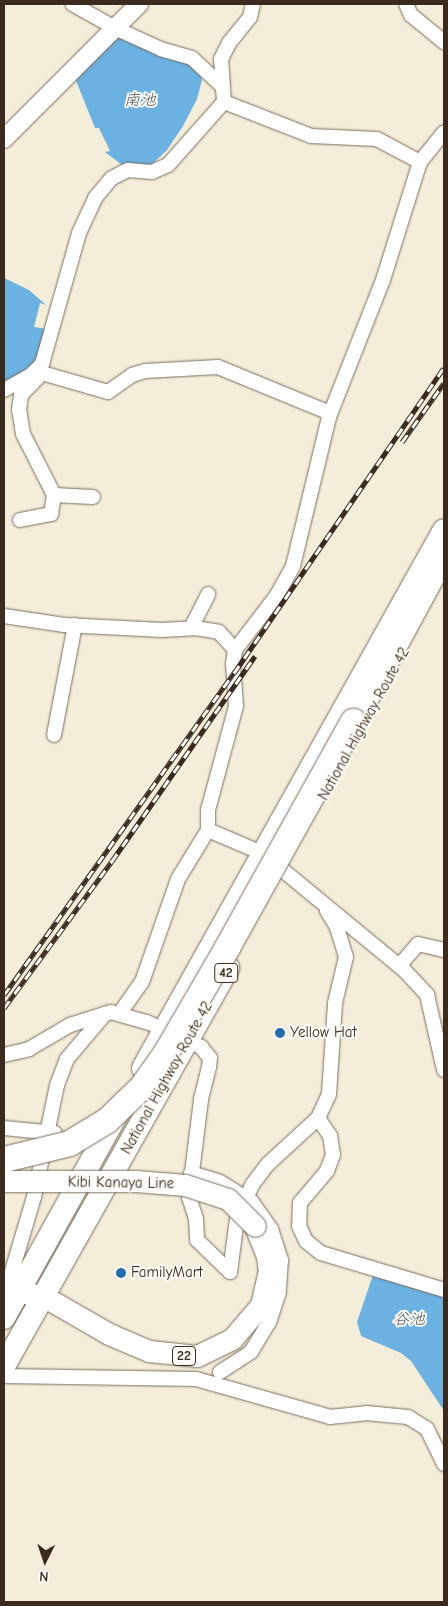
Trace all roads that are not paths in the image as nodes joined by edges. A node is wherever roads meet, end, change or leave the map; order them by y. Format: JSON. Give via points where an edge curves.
{"nodes":[{"id":1,"x":72,"y":4,"type":"edge"},
{"id":2,"x":140,"y":4,"type":"edge"},
{"id":3,"x":253,"y":4,"type":"edge"},
{"id":4,"x":406,"y":4,"type":"edge"},
{"id":5,"x":117,"y":29,"type":"junction"},
{"id":6,"x":444,"y":42,"type":"edge"},
{"id":7,"x":223,"y":87,"type":"junction"},
{"id":8,"x":224,"y":102,"type":"junction"},
{"id":9,"x":444,"y":132,"type":"edge"},
{"id":10,"x":4,"y":139,"type":"edge"},
{"id":11,"x":420,"y":162,"type":"junction"},
{"id":12,"x":38,"y":372,"type":"junction"},
{"id":13,"x":4,"y":390,"type":"edge"},
{"id":14,"x":330,"y":413,"type":"junction"},
{"id":15,"x":54,"y":495,"type":"junction"},
{"id":16,"x":93,"y":497,"type":"dead end"},
{"id":17,"x":20,"y":520,"type":"dead end"},
{"id":18,"x":444,"y":530,"type":"edge"},
{"id":19,"x":444,"y":553,"type":"edge"},
{"id":20,"x":444,"y":578,"type":"edge"},
{"id":21,"x":208,"y":594,"type":"dead end"},
{"id":22,"x":4,"y":616,"type":"edge"},
{"id":23,"x":75,"y":625,"type":"junction"},
{"id":24,"x":191,"y":628,"type":"junction"},
{"id":25,"x":236,"y":650,"type":"junction"},
{"id":26,"x":54,"y":734,"type":"dead end"},
{"id":27,"x":208,"y":830,"type":"junction"},
{"id":28,"x":262,"y":853,"type":"junction"},
{"id":29,"x":283,"y":869,"type":"junction"},
{"id":30,"x":321,"y":900,"type":"junction"},
{"id":31,"x":444,"y":950,"type":"edge"},
{"id":32,"x":399,"y":966,"type":"junction"},
{"id":33,"x":120,"y":1013,"type":"junction"},
{"id":34,"x":105,"y":1014,"type":"junction"},
{"id":35,"x":164,"y":1030,"type":"junction"},
{"id":36,"x":189,"y":1040,"type":"junction"},
{"id":37,"x":4,"y":1055,"type":"edge"},
{"id":38,"x":444,"y":1070,"type":"edge"},
{"id":39,"x":318,"y":1118,"type":"junction"},
{"id":40,"x":4,"y":1128,"type":"edge"},
{"id":41,"x":47,"y":1132,"type":"junction"},
{"id":42,"x":98,"y":1149,"type":"junction"},
{"id":43,"x":4,"y":1159,"type":"edge"},
{"id":44,"x":192,"y":1173,"type":"junction"},
{"id":45,"x":4,"y":1181,"type":"edge"},
{"id":46,"x":246,"y":1196,"type":"junction"},
{"id":47,"x":10,"y":1289,"type":"edge"},
{"id":48,"x":444,"y":1290,"type":"edge"},
{"id":49,"x":43,"y":1296,"type":"junction"},
{"id":50,"x":4,"y":1318,"type":"edge"},
{"id":51,"x":222,"y":1346,"type":"junction"},
{"id":52,"x":4,"y":1366,"type":"edge"},
{"id":53,"x":4,"y":1376,"type":"edge"},
{"id":54,"x":220,"y":1378,"type":"junction"},
{"id":55,"x":444,"y":1464,"type":"edge"}],
"edges":[{"from":1,"to":5,"type":"street"},
{"from":2,"to":5,"type":"street"},
{"from":3,"to":7,"type":"street","via":[[250,17],[229,43],[221,59]]},
{"from":4,"to":6,"type":"street","via":[[411,15]]},
{"from":5,"to":7,"type":"street","via":[[161,49],[192,58]]},
{"from":5,"to":10,"type":"street"},
{"from":7,"to":8,"type":"street"},
{"from":8,"to":11,"type":"street","via":[[311,136],[377,139]]},
{"from":8,"to":12,"type":"street","via":[[168,165],[152,172],[128,170],[112,178],[95,198],[79,233]]},
{"from":9,"to":11,"type":"street"},
{"from":11,"to":14,"type":"street","via":[[383,280]]},
{"from":12,"to":13,"type":"street"},
{"from":12,"to":14,"type":"street","via":[[108,392],[132,375],[145,372],[218,367]]},
{"from":12,"to":15,"type":"street","via":[[21,395],[19,410],[23,434]]},
{"from":14,"to":25,"type":"street","via":[[293,566],[277,595]]},
{"from":15,"to":16,"type":"street"},
{"from":15,"to":17,"type":"street","via":[[51,514]]},
{"from":18,"to":28,"type":"highway","name":"National Highway Route 42","number":"42"},
{"from":19,"to":43,"type":"highway","bridge":true,"via":[[218,963],[142,1086],[107,1120],[69,1143]]},
{"from":20,"to":29,"type":"highway","name":"National Highway Route 42","number":"42"},
{"from":21,"to":24,"type":"street"},
{"from":22,"to":23,"type":"street"},
{"from":23,"to":24,"type":"street","via":[[162,630]]},
{"from":23,"to":26,"type":"street"},
{"from":24,"to":25,"type":"street","via":[[219,632]]},
{"from":25,"to":27,"type":"street","via":[[233,664],[236,706],[208,810]]},
{"from":27,"to":28,"type":"street"},
{"from":27,"to":33,"type":"street","via":[[178,879],[142,982]]},
{"from":28,"to":29,"type":"street"},
{"from":28,"to":35,"type":"highway","name":"National Highway Route 42","number":"42"},
{"from":29,"to":30,"type":"street"},
{"from":29,"to":36,"type":"highway","name":"National Highway Route 42","number":"42"},
{"from":30,"to":32,"type":"street"},
{"from":30,"to":39,"type":"street","via":[[337,927],[346,967],[335,1003],[332,1083]]},
{"from":31,"to":32,"type":"street","via":[[418,944]]},
{"from":32,"to":38,"type":"street","via":[[427,995]]},
{"from":33,"to":34,"type":"street"},
{"from":33,"to":35,"type":"street"},
{"from":34,"to":37,"type":"street","via":[[70,1025],[29,1049]]},
{"from":34,"to":41,"type":"street","via":[[67,1059],[52,1104]]},
{"from":35,"to":36,"type":"street"},
{"from":35,"to":42,"type":"highway","name":"National Highway Route 42","number":"42"},
{"from":36,"to":44,"type":"street","via":[[210,1058]]},
{"from":36,"to":49,"type":"highway","name":"National Highway Route 42","number":"42"},
{"from":39,"to":46,"type":"street","via":[[268,1164]]},
{"from":39,"to":48,"type":"street","via":[[330,1136],[333,1155],[327,1171],[300,1203],[299,1226],[306,1241],[321,1253]]},
{"from":40,"to":41,"type":"street"},
{"from":41,"to":42,"type":"street"},
{"from":41,"to":47,"type":"street"},
{"from":42,"to":47,"type":"highway","name":"National Highway Route 42","number":"42"},
{"from":44,"to":46,"type":"street","via":[[220,1182]]},
{"from":44,"to":46,"type":"street","via":[[189,1196],[196,1219],[197,1240],[230,1272],[237,1219]]},
{"from":45,"to":51,"type":"main road","name":"Kibi Kanaya Line","number":"22","bridge":true,"via":[[185,1184],[228,1200],[255,1226],[267,1256],[266,1293],[249,1323]]},
{"from":46,"to":54,"type":"street","via":[[266,1220],[275,1239],[281,1260],[280,1292],[251,1352]]},
{"from":47,"to":49,"type":"main road","name":"Kibi Kanaya Line","number":"22"},
{"from":47,"to":50,"type":"highway","name":"National Highway Route 42","number":"42"},
{"from":49,"to":51,"type":"main road","name":"Kibi Kanaya Line","number":"22","via":[[109,1334],[149,1351],[197,1356]]},
{"from":49,"to":52,"type":"highway","name":"National Highway Route 42","number":"42"},
{"from":51,"to":54,"type":"street"},
{"from":53,"to":54,"type":"street"},
{"from":54,"to":55,"type":"street","via":[[330,1417],[366,1413],[408,1417],[427,1429]]}]}
